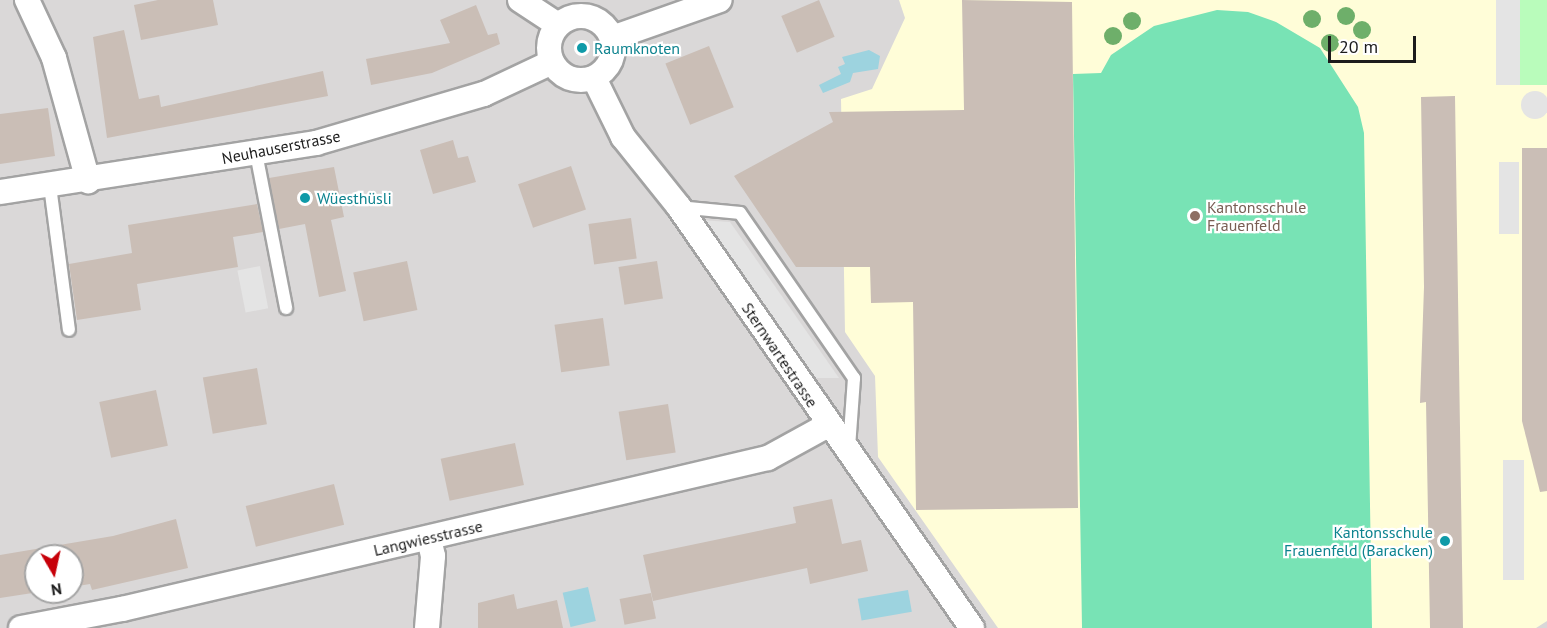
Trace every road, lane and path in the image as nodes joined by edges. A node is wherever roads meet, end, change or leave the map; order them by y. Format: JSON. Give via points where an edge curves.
{"nodes":[{"id":1,"x":27,"y":0,"type":"edge"},
{"id":2,"x":520,"y":0,"type":"edge"},
{"id":3,"x":720,"y":0,"type":"edge"},
{"id":4,"x":558,"y":25,"type":"junction"},
{"id":5,"x":612,"y":38,"type":"junction"},
{"id":6,"x":552,"y":62,"type":"junction"},
{"id":7,"x":594,"y":78,"type":"junction"},
{"id":8,"x":256,"y":153,"type":"junction"},
{"id":9,"x":88,"y":181,"type":"junction"},
{"id":10,"x":50,"y":186,"type":"junction"},
{"id":11,"x":0,"y":192,"type":"edge"},
{"id":12,"x":679,"y":207,"type":"junction"},
{"id":13,"x":286,"y":308,"type":"dead end"},
{"id":14,"x":69,"y":330,"type":"dead end"},
{"id":15,"x":828,"y":425,"type":"junction"},
{"id":16,"x":848,"y":453,"type":"junction"},
{"id":17,"x":429,"y":538,"type":"junction"},
{"id":18,"x":21,"y":628,"type":"edge"},
{"id":19,"x":427,"y":628,"type":"edge"},
{"id":20,"x":972,"y":628,"type":"edge"}],
"edges":[{"from":1,"to":9,"type":"street","via":[[54,58]]},
{"from":2,"to":4,"type":"street"},
{"from":3,"to":5,"type":"street"},
{"from":4,"to":5,"type":"street","via":[[567,19],[589,16],[607,28]]},
{"from":4,"to":6,"type":"street","via":[[549,42]]},
{"from":5,"to":7,"type":"street","via":[[611,62]]},
{"from":6,"to":7,"type":"street","via":[[569,78]]},
{"from":6,"to":8,"type":"street","name":"Neuhauserstrasse","via":[[484,94],[316,142]]},
{"from":7,"to":12,"type":"street","name":"Sternwartestrasse","via":[[623,136]]},
{"from":8,"to":9,"type":"street","name":"Neuhauserstrasse"},
{"from":8,"to":13,"type":"lane"},
{"from":9,"to":10,"type":"street","name":"Neuhauserstrasse"},
{"from":10,"to":11,"type":"street","name":"Neuhauserstrasse"},
{"from":10,"to":14,"type":"lane"},
{"from":12,"to":15,"type":"street","name":"Sternwartestrasse"},
{"from":12,"to":16,"type":"lane","via":[[740,213],[854,378]]},
{"from":15,"to":16,"type":"street","name":"Sternwartestrasse"},
{"from":15,"to":17,"type":"street","name":"Langwiesstrasse","via":[[768,458]]},
{"from":16,"to":20,"type":"street","name":"Sternwartestrasse"},
{"from":17,"to":18,"type":"street","name":"Langwiesstrasse"},
{"from":17,"to":19,"type":"street","via":[[433,556]]}]}
